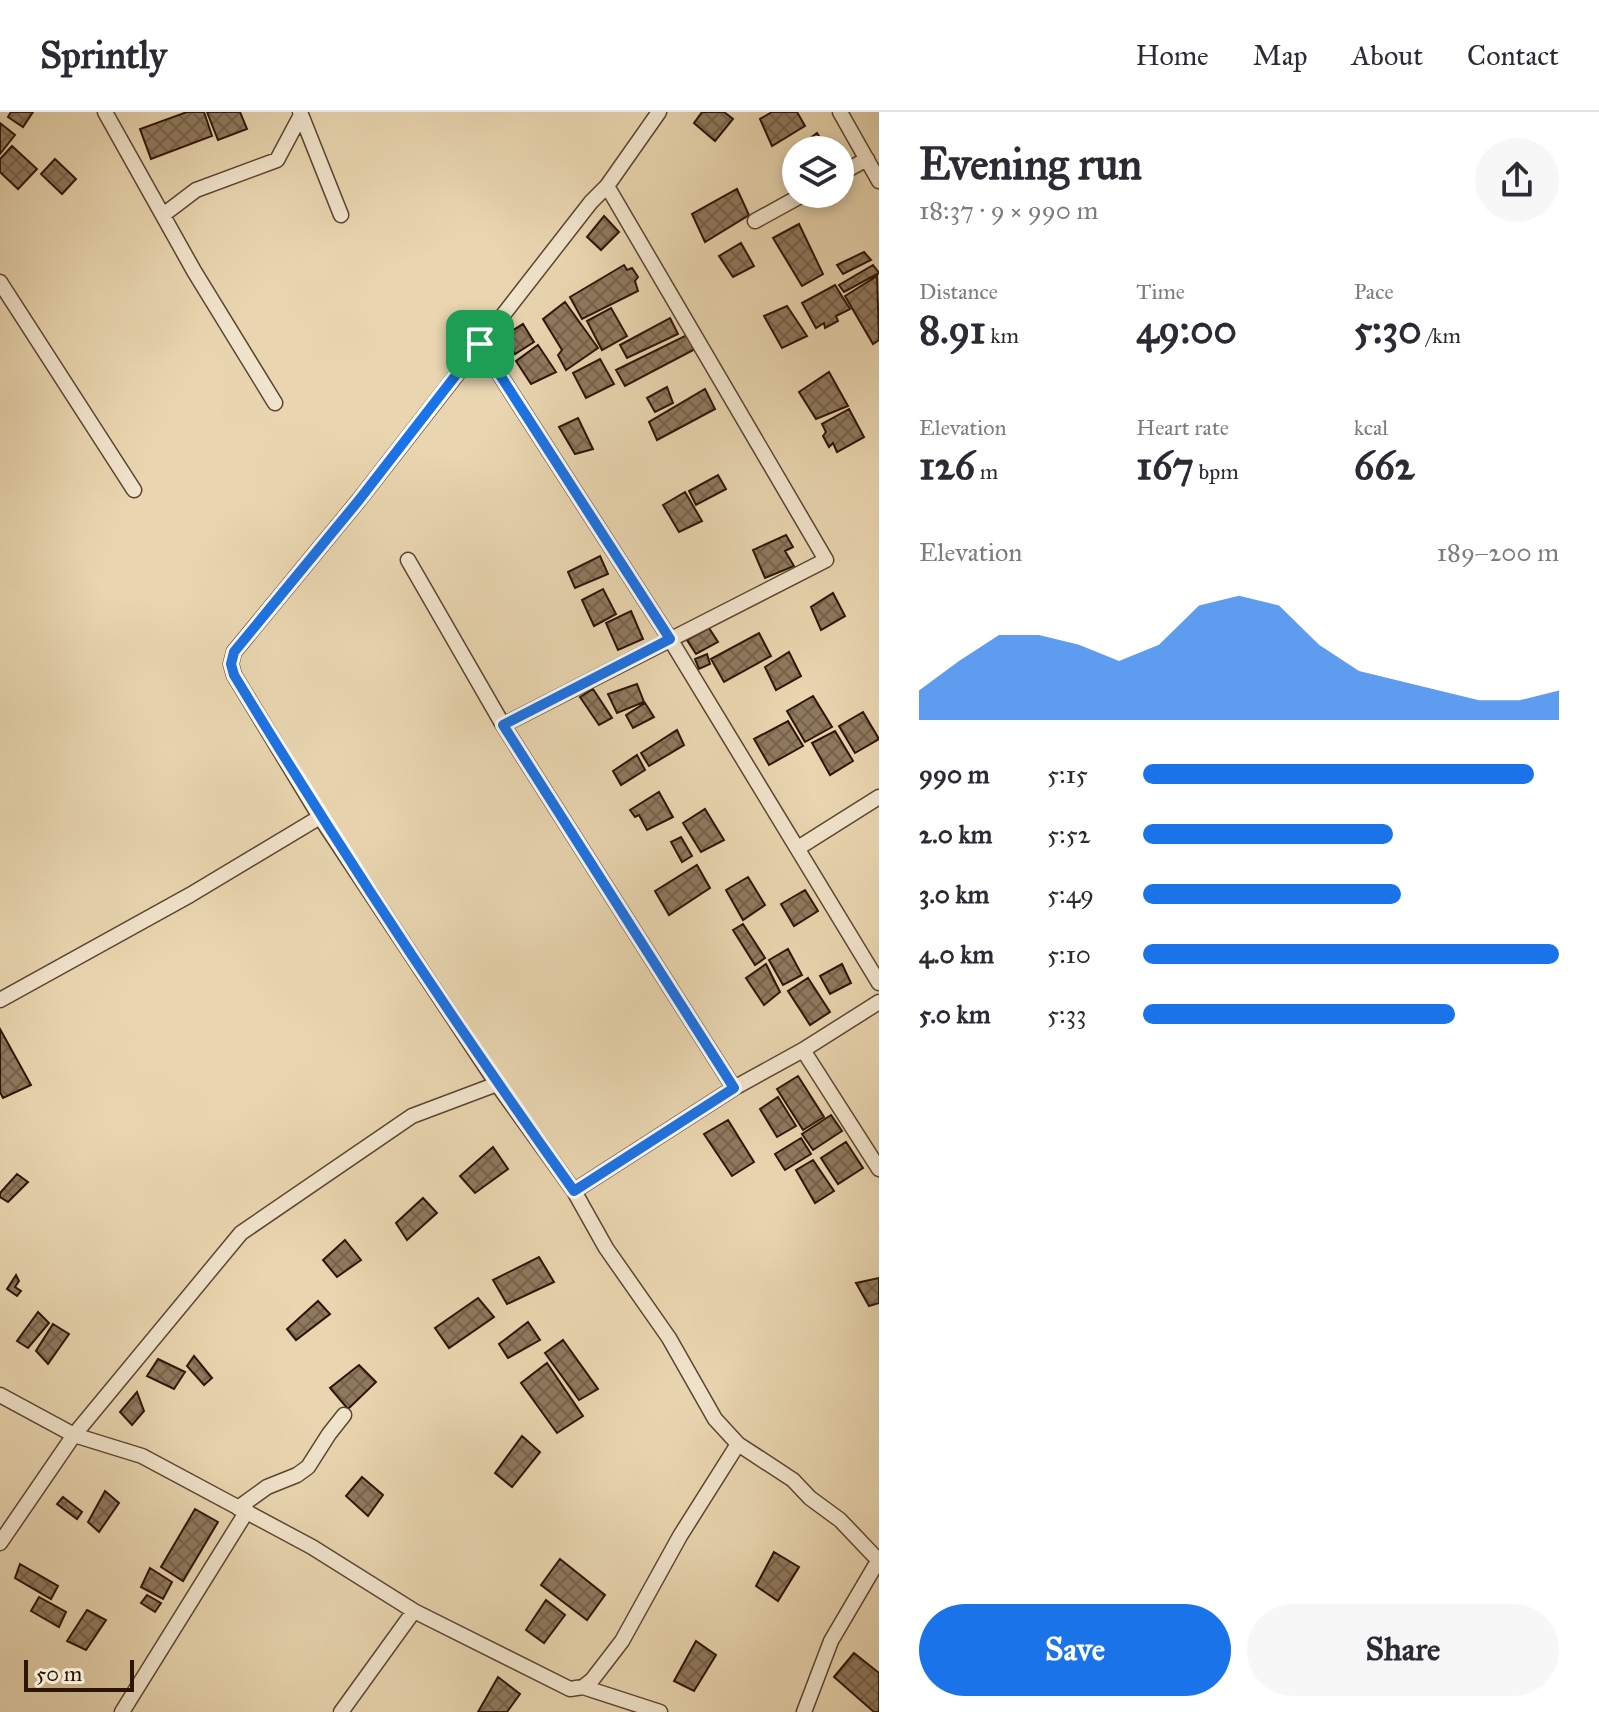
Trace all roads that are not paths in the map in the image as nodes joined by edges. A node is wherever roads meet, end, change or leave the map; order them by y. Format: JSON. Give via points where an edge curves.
{"nodes":[{"id":1,"x":105,"y":112,"type":"edge"},
{"id":2,"x":659,"y":112,"type":"edge"},
{"id":3,"x":840,"y":112,"type":"edge"},
{"id":4,"x":301,"y":114,"type":"edge"},
{"id":5,"x":867,"y":159,"type":"junction"},
{"id":6,"x":854,"y":166,"type":"edge"},
{"id":7,"x":879,"y":181,"type":"edge"},
{"id":8,"x":607,"y":186,"type":"junction"},
{"id":9,"x":782,"y":206,"type":"edge"},
{"id":10,"x":163,"y":215,"type":"junction"},
{"id":11,"x":341,"y":215,"type":"dead end"},
{"id":12,"x":755,"y":221,"type":"dead end"},
{"id":13,"x":0,"y":282,"type":"edge"},
{"id":14,"x":480,"y":344,"type":"junction"},
{"id":15,"x":275,"y":403,"type":"dead end"},
{"id":16,"x":134,"y":490,"type":"dead end"},
{"id":17,"x":408,"y":560,"type":"dead end"},
{"id":18,"x":670,"y":639,"type":"junction"},
{"id":19,"x":503,"y":725,"type":"junction"},
{"id":20,"x":879,"y":797,"type":"edge"},
{"id":21,"x":320,"y":817,"type":"junction"},
{"id":22,"x":798,"y":848,"type":"junction"},
{"id":23,"x":879,"y":983,"type":"edge"},
{"id":24,"x":0,"y":1000,"type":"edge"},
{"id":25,"x":879,"y":1002,"type":"edge"},
{"id":26,"x":803,"y":1050,"type":"junction"},
{"id":27,"x":497,"y":1084,"type":"junction"},
{"id":28,"x":734,"y":1088,"type":"junction"},
{"id":29,"x":879,"y":1169,"type":"edge"},
{"id":30,"x":574,"y":1191,"type":"junction"},
{"id":31,"x":0,"y":1395,"type":"edge"},
{"id":32,"x":344,"y":1415,"type":"dead end"},
{"id":33,"x":74,"y":1435,"type":"junction"},
{"id":34,"x":738,"y":1444,"type":"junction"},
{"id":35,"x":242,"y":1510,"type":"junction"},
{"id":36,"x":0,"y":1543,"type":"edge"},
{"id":37,"x":878,"y":1561,"type":"edge"},
{"id":38,"x":414,"y":1611,"type":"junction"},
{"id":39,"x":583,"y":1687,"type":"junction"},
{"id":40,"x":122,"y":1712,"type":"edge"},
{"id":41,"x":341,"y":1712,"type":"edge"},
{"id":42,"x":660,"y":1712,"type":"edge"},
{"id":43,"x":804,"y":1712,"type":"edge"}],
"edges":[{"from":1,"to":10,"type":"street"},
{"from":2,"to":8,"type":"street"},
{"from":3,"to":5,"type":"street"},
{"from":4,"to":10,"type":"street","via":[[277,160],[196,190]]},
{"from":4,"to":11,"type":"street"},
{"from":5,"to":6,"type":"street"},
{"from":5,"to":7,"type":"street"},
{"from":8,"to":14,"type":"street"},
{"from":8,"to":18,"type":"street","via":[[826,560]]},
{"from":9,"to":12,"type":"street"},
{"from":10,"to":15,"type":"street"},
{"from":13,"to":16,"type":"street"},
{"from":14,"to":18,"type":"street"},
{"from":14,"to":21,"type":"street","via":[[234,652],[234,675]]},
{"from":17,"to":19,"type":"street"},
{"from":18,"to":19,"type":"street"},
{"from":18,"to":22,"type":"street"},
{"from":19,"to":28,"type":"street"},
{"from":20,"to":22,"type":"street"},
{"from":21,"to":24,"type":"street"},
{"from":21,"to":27,"type":"street"},
{"from":22,"to":23,"type":"street"},
{"from":25,"to":26,"type":"street"},
{"from":26,"to":28,"type":"street"},
{"from":26,"to":29,"type":"street"},
{"from":27,"to":30,"type":"street"},
{"from":27,"to":33,"type":"street","via":[[412,1116],[241,1233]]},
{"from":28,"to":30,"type":"street"},
{"from":30,"to":34,"type":"street","via":[[715,1419]]},
{"from":31,"to":33,"type":"street"},
{"from":32,"to":35,"type":"street","via":[[308,1467],[267,1487]]},
{"from":33,"to":35,"type":"street","via":[[142,1456]]},
{"from":33,"to":36,"type":"street"},
{"from":34,"to":37,"type":"street","via":[[793,1480]]},
{"from":34,"to":39,"type":"street","via":[[622,1641]]},
{"from":35,"to":38,"type":"street"},
{"from":35,"to":40,"type":"street"},
{"from":37,"to":43,"type":"street","via":[[831,1641]]},
{"from":38,"to":39,"type":"street","via":[[570,1689]]},
{"from":38,"to":41,"type":"street"},
{"from":39,"to":42,"type":"street"}]}
